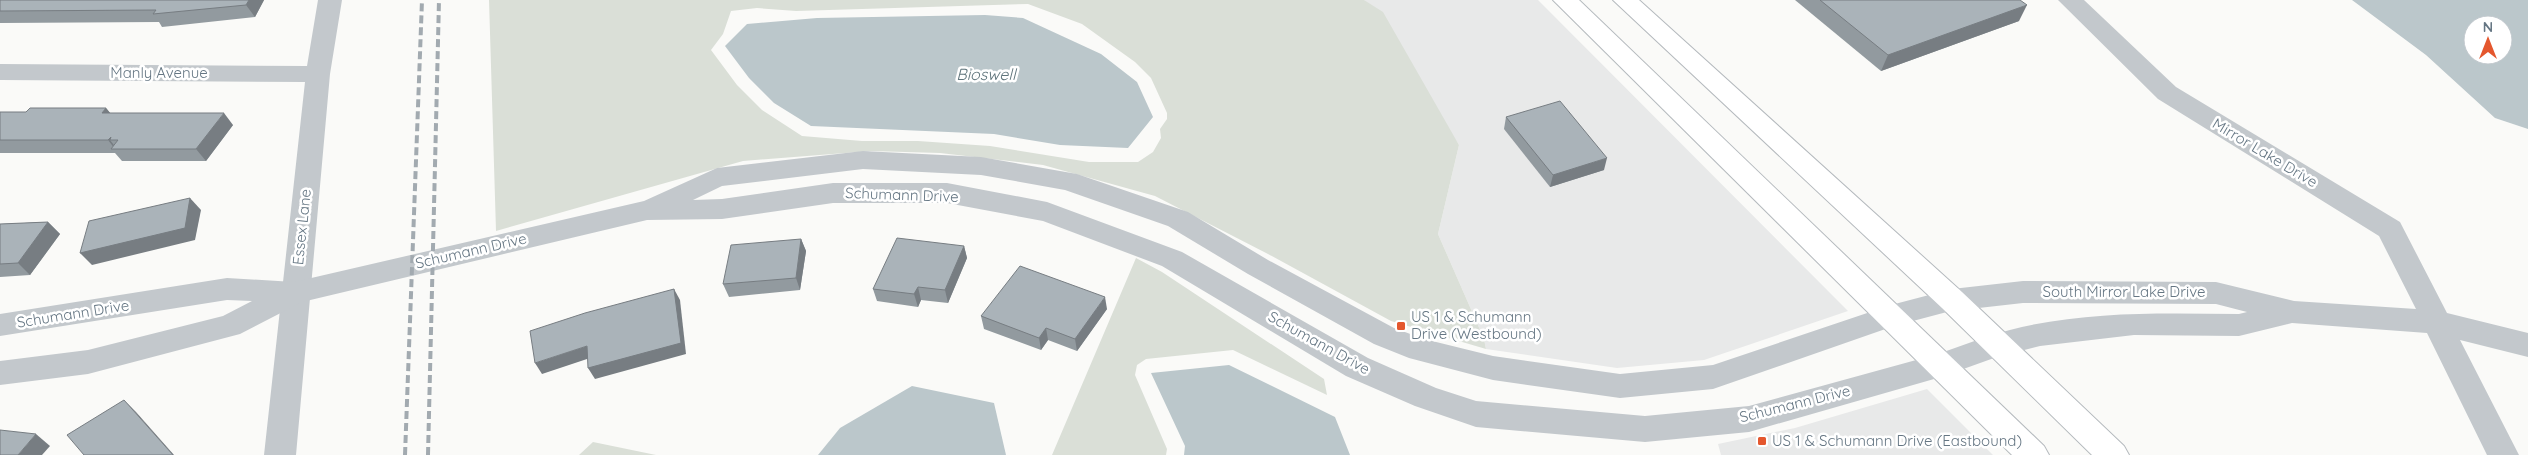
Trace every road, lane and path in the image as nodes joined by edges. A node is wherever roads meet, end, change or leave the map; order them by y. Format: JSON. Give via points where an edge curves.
{"nodes":[{"id":1,"x":330,"y":0,"type":"edge"},
{"id":2,"x":1565,"y":0,"type":"edge"},
{"id":3,"x":1625,"y":0,"type":"edge"},
{"id":4,"x":2070,"y":0,"type":"edge"},
{"id":5,"x":0,"y":72,"type":"edge"},
{"id":6,"x":318,"y":74,"type":"junction"},
{"id":7,"x":647,"y":210,"type":"junction"},
{"id":8,"x":295,"y":293,"type":"junction"},
{"id":9,"x":1952,"y":300,"type":"junction"},
{"id":10,"x":2294,"y":312,"type":"junction"},
{"id":11,"x":1891,"y":316,"type":"junction"},
{"id":12,"x":2436,"y":322,"type":"junction"},
{"id":13,"x":0,"y":325,"type":"edge"},
{"id":14,"x":1997,"y":345,"type":"junction"},
{"id":15,"x":2528,"y":345,"type":"edge"},
{"id":16,"x":1941,"y":365,"type":"junction"},
{"id":17,"x":0,"y":373,"type":"edge"},
{"id":18,"x":280,"y":455,"type":"edge"},
{"id":19,"x":2033,"y":455,"type":"edge"},
{"id":20,"x":2114,"y":455,"type":"edge"},
{"id":21,"x":2504,"y":455,"type":"edge"}],
"edges":[{"from":1,"to":6,"type":"street","name":"Essex Lane"},
{"from":2,"to":11,"type":"main road"},
{"from":3,"to":9,"type":"main road"},
{"from":4,"to":12,"type":"street","name":"Mirror Lake Drive","via":[[2167,93],[2390,229]]},
{"from":5,"to":6,"type":"street","name":"Manly Avenue"},
{"from":6,"to":8,"type":"street","name":"Essex Lane"},
{"from":7,"to":8,"type":"street","name":"Schumann Drive"},
{"from":7,"to":11,"type":"street","name":"Schumann Drive","via":[[717,177],[864,160],[981,166],[1049,178],[1178,219],[1384,336],[1420,350],[1493,368],[1620,386],[1713,377]]},
{"from":7,"to":16,"type":"street","name":"Schumann Drive","via":[[722,209],[832,193],[947,193],[1047,212],[1172,259],[1357,367],[1426,397],[1476,414],[1645,429],[1749,419]]},
{"from":8,"to":13,"type":"street","name":"Schumann Drive","via":[[227,289]]},
{"from":8,"to":17,"type":"street","name":"Schumann Drive","via":[[230,326],[88,362]]},
{"from":8,"to":18,"type":"street","name":"Essex Lane"},
{"from":9,"to":10,"type":"street","name":"South Mirror Lake Drive","via":[[2023,292],[2216,293]]},
{"from":9,"to":11,"type":"street","name":"Schumann Drive"},
{"from":9,"to":14,"type":"main road"},
{"from":10,"to":12,"type":"street","name":"South Mirror Lake Drive"},
{"from":10,"to":14,"type":"street","name":"South Mirror Lake Drive","via":[[2239,325],[2134,324],[2040,334]]},
{"from":11,"to":16,"type":"main road"},
{"from":12,"to":15,"type":"street","name":"South Mirror Lake Drive"},
{"from":12,"to":21,"type":"street","name":"Mirror Lake Drive"},
{"from":14,"to":16,"type":"street","name":"Schumann Drive"},
{"from":14,"to":20,"type":"main road"},
{"from":16,"to":19,"type":"main road"}]}
